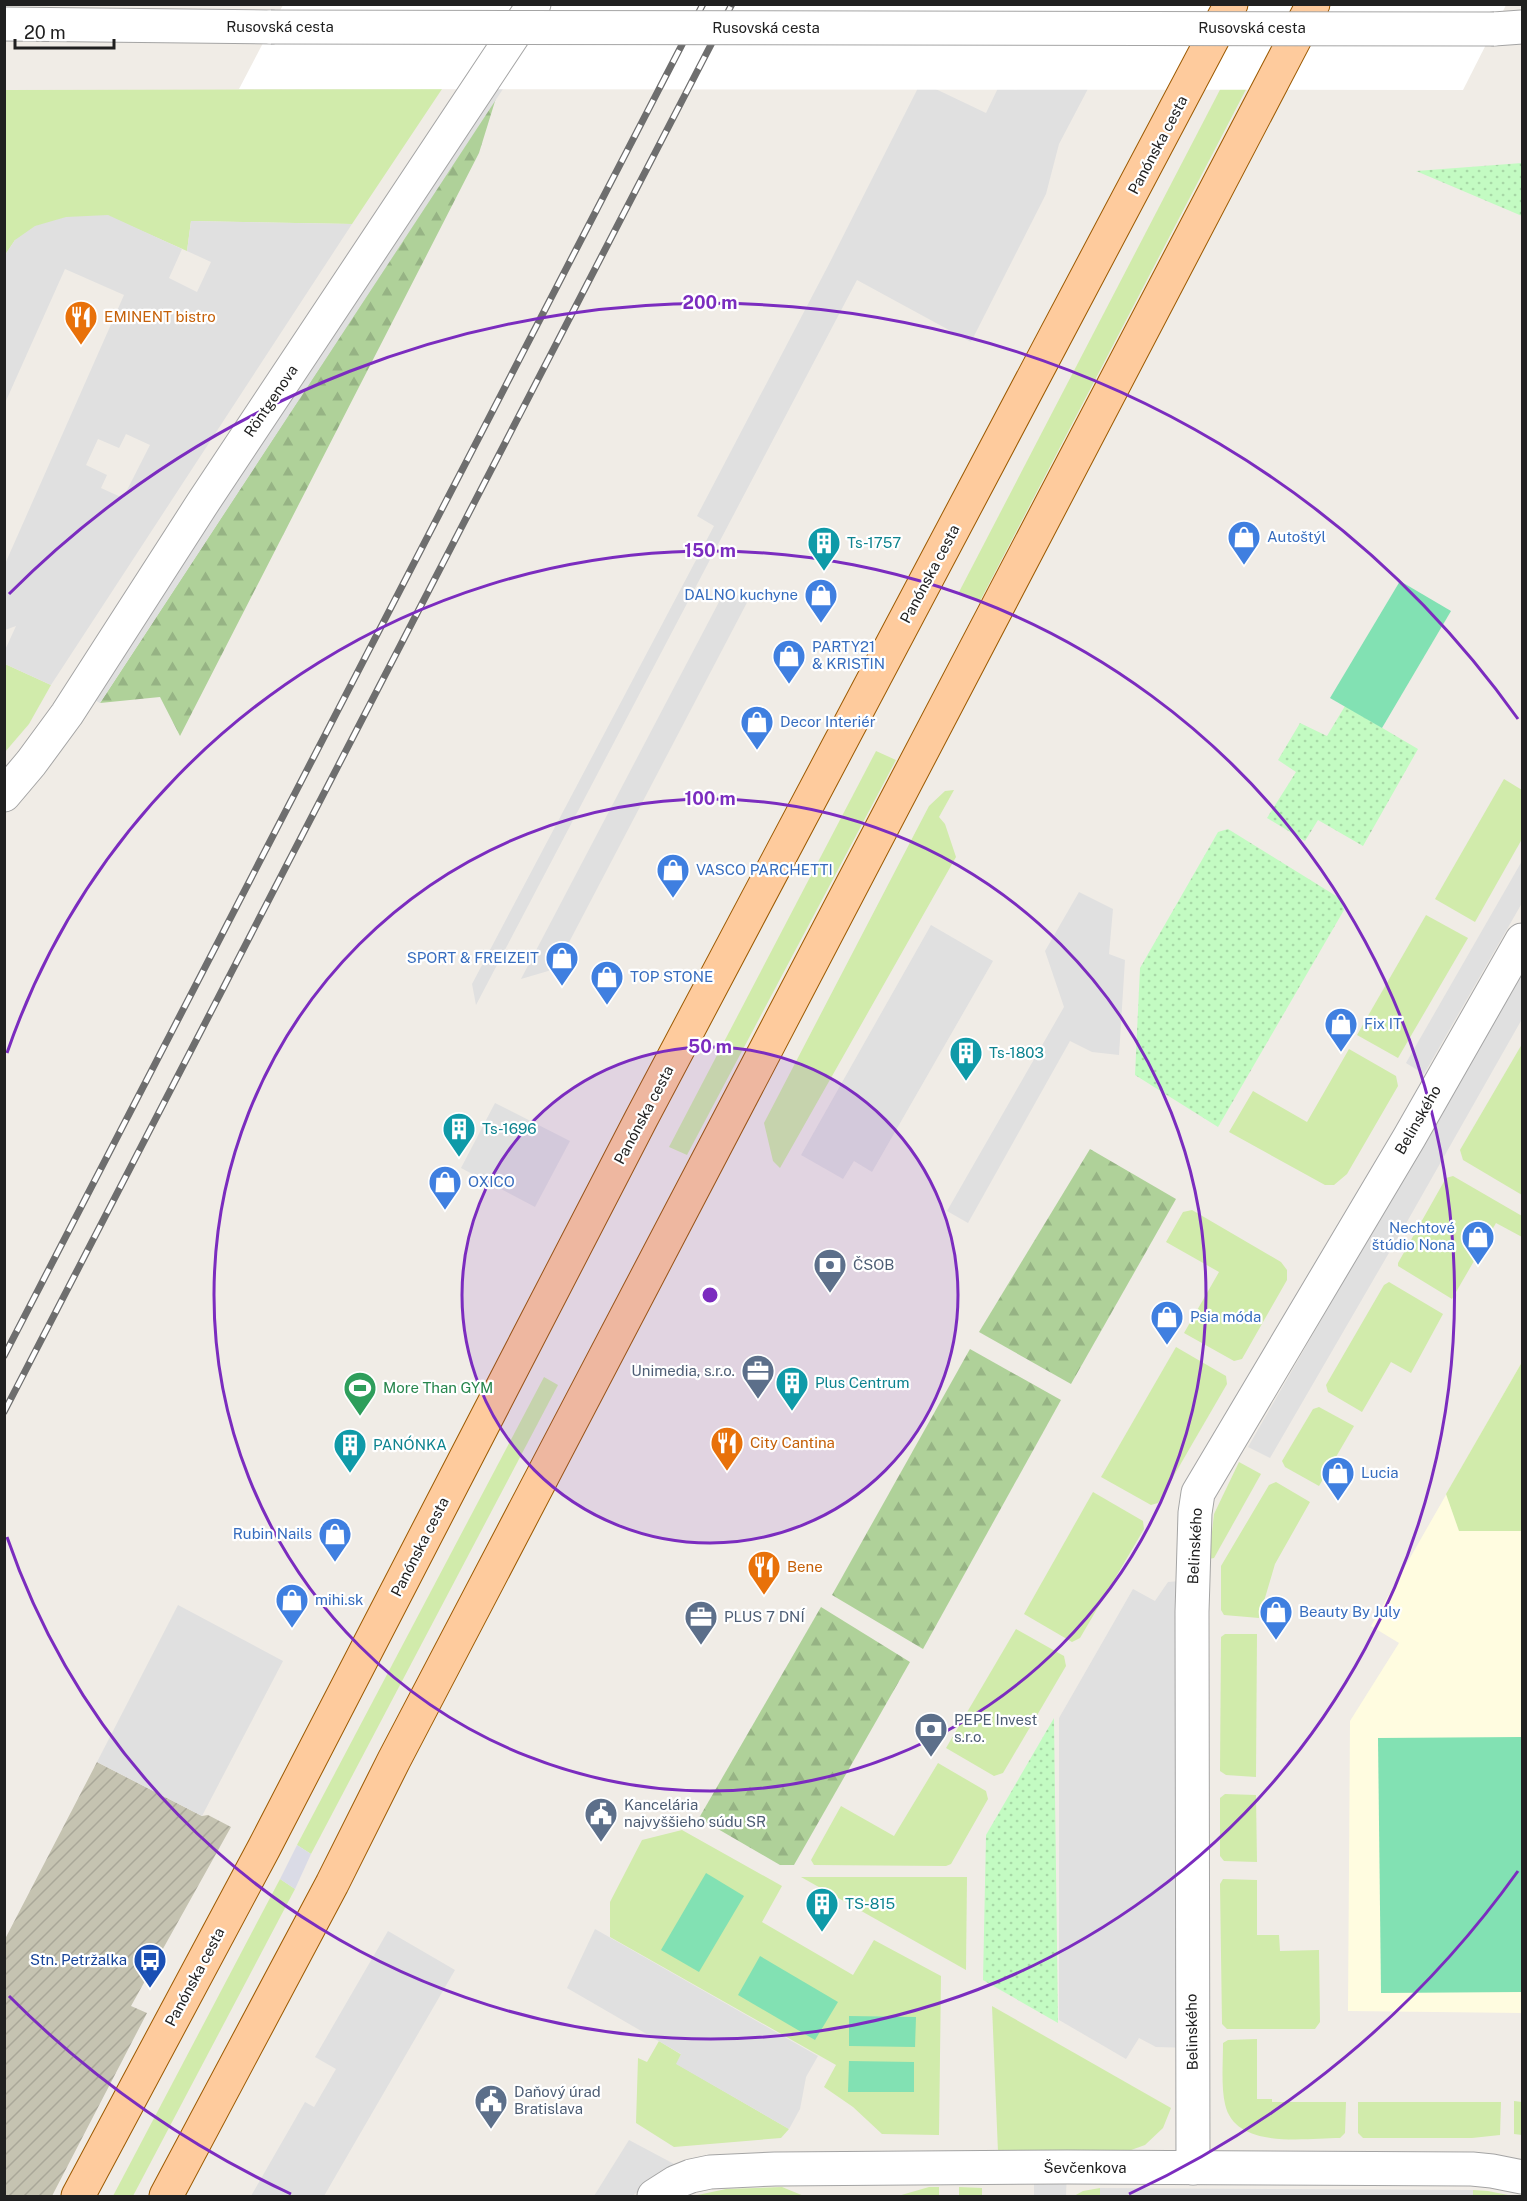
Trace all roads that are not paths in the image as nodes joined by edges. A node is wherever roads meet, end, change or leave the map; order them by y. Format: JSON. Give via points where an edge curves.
{"nodes":[{"id":1,"x":534,"y":4,"type":"edge"},
{"id":2,"x":1231,"y":4,"type":"edge"},
{"id":3,"x":1313,"y":4,"type":"edge"},
{"id":4,"x":4,"y":17,"type":"edge"},
{"id":5,"x":4,"y":24,"type":"edge"},
{"id":6,"x":37,"y":25,"type":"junction"},
{"id":7,"x":1513,"y":28,"type":"edge"},
{"id":8,"x":4,"y":795,"type":"edge"},
{"id":9,"x":1522,"y":940,"type":"edge"},
{"id":10,"x":1193,"y":2168,"type":"junction"},
{"id":11,"x":1522,"y":2177,"type":"edge"},
{"id":12,"x":78,"y":2196,"type":"edge"},
{"id":13,"x":166,"y":2196,"type":"edge"},
{"id":14,"x":654,"y":2196,"type":"edge"}],
"edges":[{"from":1,"to":8,"type":"street","name":"Röntgenova","via":[[66,714]]},
{"from":2,"to":12,"type":"main road","name":"Panónska cesta","via":[[641,1119],[264,1848]]},
{"from":3,"to":13,"type":"main road"},
{"from":4,"to":6,"type":"street","name":"Rusovská cesta"},
{"from":5,"to":6,"type":"street","name":"Rusovská cesta"},
{"from":6,"to":7,"type":"street","name":"Rusovská cesta","bridge":true},
{"from":9,"to":10,"type":"street","name":"Belinského","via":[[1198,1493],[1192,1601]]},
{"from":10,"to":11,"type":"street","name":"Ševčenkova","via":[[1472,2169]]},
{"from":10,"to":14,"type":"street","name":"Ševčenkova","via":[[710,2172],[690,2176]]}]}
